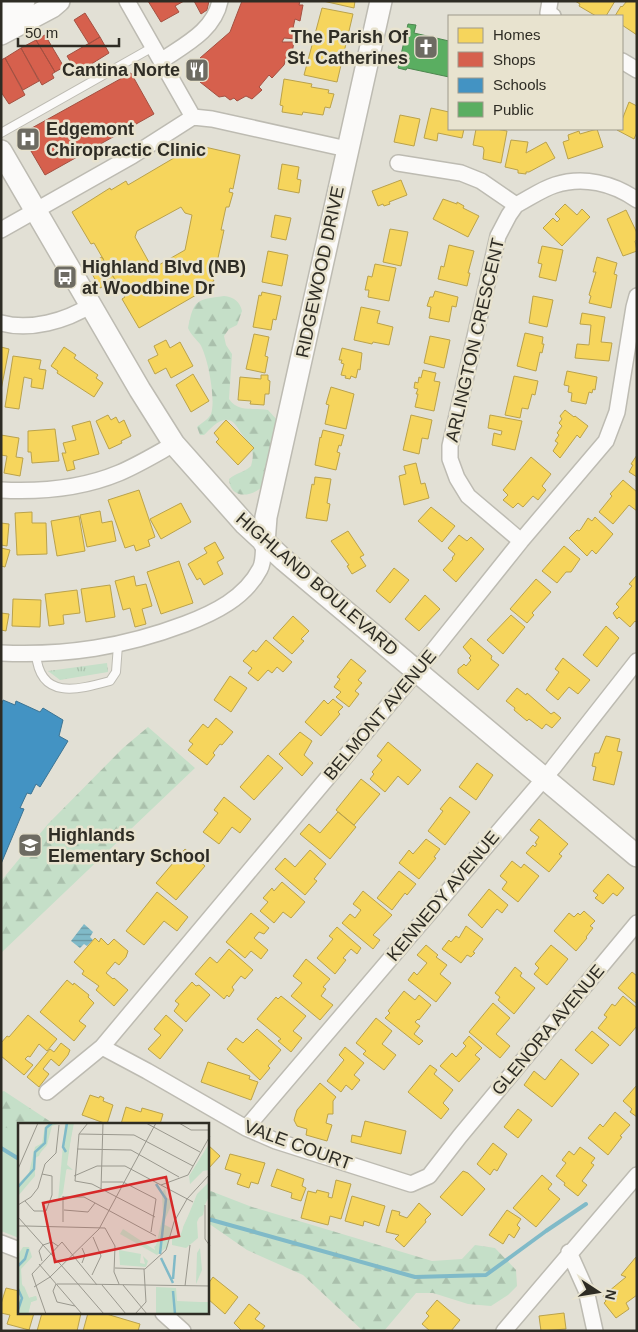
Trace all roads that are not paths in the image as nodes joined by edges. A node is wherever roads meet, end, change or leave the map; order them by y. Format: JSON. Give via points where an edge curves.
{"nodes":[{"id":1,"x":24,"y":1,"type":"edge"},
{"id":2,"x":59,"y":1,"type":"edge"},
{"id":3,"x":127,"y":1,"type":"edge"},
{"id":4,"x":220,"y":1,"type":"edge"},
{"id":5,"x":380,"y":1,"type":"edge"},
{"id":6,"x":550,"y":1,"type":"edge"},
{"id":7,"x":1,"y":14,"type":"edge"},
{"id":8,"x":551,"y":15,"type":"edge"},
{"id":9,"x":1,"y":34,"type":"edge"},
{"id":10,"x":153,"y":47,"type":"junction"},
{"id":11,"x":161,"y":61,"type":"junction"},
{"id":12,"x":623,"y":62,"type":"edge"},
{"id":13,"x":637,"y":70,"type":"edge"},
{"id":14,"x":193,"y":117,"type":"junction"},
{"id":15,"x":1,"y":132,"type":"edge"},
{"id":16,"x":347,"y":149,"type":"junction"},
{"id":17,"x":1,"y":151,"type":"edge"},
{"id":18,"x":398,"y":163,"type":"dead end"},
{"id":19,"x":637,"y":200,"type":"edge"},
{"id":20,"x":516,"y":205,"type":"junction"},
{"id":21,"x":34,"y":210,"type":"junction"},
{"id":22,"x":1,"y":230,"type":"edge"},
{"id":23,"x":637,"y":296,"type":"edge"},
{"id":24,"x":91,"y":305,"type":"junction"},
{"id":25,"x":1,"y":323,"type":"edge"},
{"id":26,"x":174,"y":444,"type":"junction"},
{"id":27,"x":1,"y":490,"type":"edge"},
{"id":28,"x":521,"y":541,"type":"junction"},
{"id":29,"x":264,"y":542,"type":"junction"},
{"id":30,"x":118,"y":645,"type":"junction"},
{"id":31,"x":1,"y":653,"type":"edge"},
{"id":32,"x":36,"y":654,"type":"junction"},
{"id":33,"x":637,"y":661,"type":"edge"},
{"id":34,"x":417,"y":671,"type":"junction"},
{"id":35,"x":544,"y":778,"type":"junction"},
{"id":36,"x":637,"y":856,"type":"edge"},
{"id":37,"x":637,"y":923,"type":"edge"},
{"id":38,"x":102,"y":1047,"type":"junction"},
{"id":39,"x":47,"y":1092,"type":"dead end"},
{"id":40,"x":246,"y":1128,"type":"junction"},
{"id":41,"x":460,"y":1136,"type":"joint"},
{"id":42,"x":637,"y":1175,"type":"edge"},
{"id":43,"x":1,"y":1243,"type":"edge"},
{"id":44,"x":18,"y":1250,"type":"edge"},
{"id":45,"x":569,"y":1252,"type":"junction"},
{"id":46,"x":164,"y":1314,"type":"edge"},
{"id":47,"x":183,"y":1331,"type":"edge"},
{"id":48,"x":504,"y":1331,"type":"edge"},
{"id":49,"x":595,"y":1331,"type":"edge"}],
"edges":[{"from":1,"to":7,"type":"street"},
{"from":2,"to":9,"type":"street"},
{"from":3,"to":10,"type":"street"},
{"from":4,"to":11,"type":"street","via":[[210,25]]},
{"from":5,"to":16,"type":"street","name":"RIDGEWOOD DRIVE"},
{"from":6,"to":8,"type":"street","via":[[548,13]]},
{"from":10,"to":11,"type":"street"},
{"from":10,"to":15,"type":"lane"},
{"from":11,"to":14,"type":"street"},
{"from":12,"to":13,"type":"street"},
{"from":14,"to":16,"type":"street"},
{"from":14,"to":21,"type":"street","via":[[132,156]]},
{"from":16,"to":29,"type":"street","name":"RIDGEWOOD DRIVE","via":[[266,517]]},
{"from":17,"to":21,"type":"street","name":"HIGHLAND BOULEVARD"},
{"from":18,"to":20,"type":"street","via":[[461,173],[481,181]]},
{"from":19,"to":20,"type":"street","via":[[603,184],[582,180],[554,185]]},
{"from":20,"to":28,"type":"street","name":"ARLINGTON CRESCENT","via":[[498,236],[450,446],[450,459],[468,496]]},
{"from":21,"to":22,"type":"street"},
{"from":21,"to":24,"type":"street","name":"HIGHLAND BOULEVARD"},
{"from":23,"to":28,"type":"street","name":"BELMONT AVENUE","via":[[612,429],[606,441]]},
{"from":24,"to":25,"type":"street","via":[[52,322],[14,326]]},
{"from":24,"to":26,"type":"street","name":"HIGHLAND BOULEVARD"},
{"from":26,"to":27,"type":"street","via":[[120,473],[97,481],[41,490]]},
{"from":26,"to":29,"type":"street","name":"HIGHLAND BOULEVARD"},
{"from":28,"to":34,"type":"street","name":"BELMONT AVENUE"},
{"from":29,"to":30,"type":"street","via":[[260,569],[228,604],[159,634]]},
{"from":29,"to":34,"type":"street","name":"HIGHLAND BOULEVARD"},
{"from":30,"to":32,"type":"street"},
{"from":30,"to":32,"type":"lane","via":[[118,666],[110,681],[68,689],[57,687],[42,677]]},
{"from":31,"to":32,"type":"street"},
{"from":33,"to":35,"type":"street","name":"KENNEDY AVENUE"},
{"from":34,"to":35,"type":"street","name":"HIGHLAND BOULEVARD"},
{"from":34,"to":38,"type":"street","name":"BELMONT AVENUE"},
{"from":35,"to":36,"type":"street","name":"HIGHLAND BOULEVARD"},
{"from":35,"to":40,"type":"street","name":"KENNEDY AVENUE"},
{"from":37,"to":41,"type":"street","name":"GLENORA AVENUE"},
{"from":38,"to":39,"type":"street","name":"BELMONT AVENUE"},
{"from":38,"to":40,"type":"street","name":"VALE COURT"},
{"from":40,"to":41,"type":"street","name":"VALE COURT","via":[[276,1141],[411,1184],[429,1176]]},
{"from":42,"to":45,"type":"street"},
{"from":43,"to":44,"type":"street"},
{"from":45,"to":48,"type":"street"},
{"from":45,"to":49,"type":"street","via":[[586,1290]]},
{"from":46,"to":47,"type":"street"}]}
